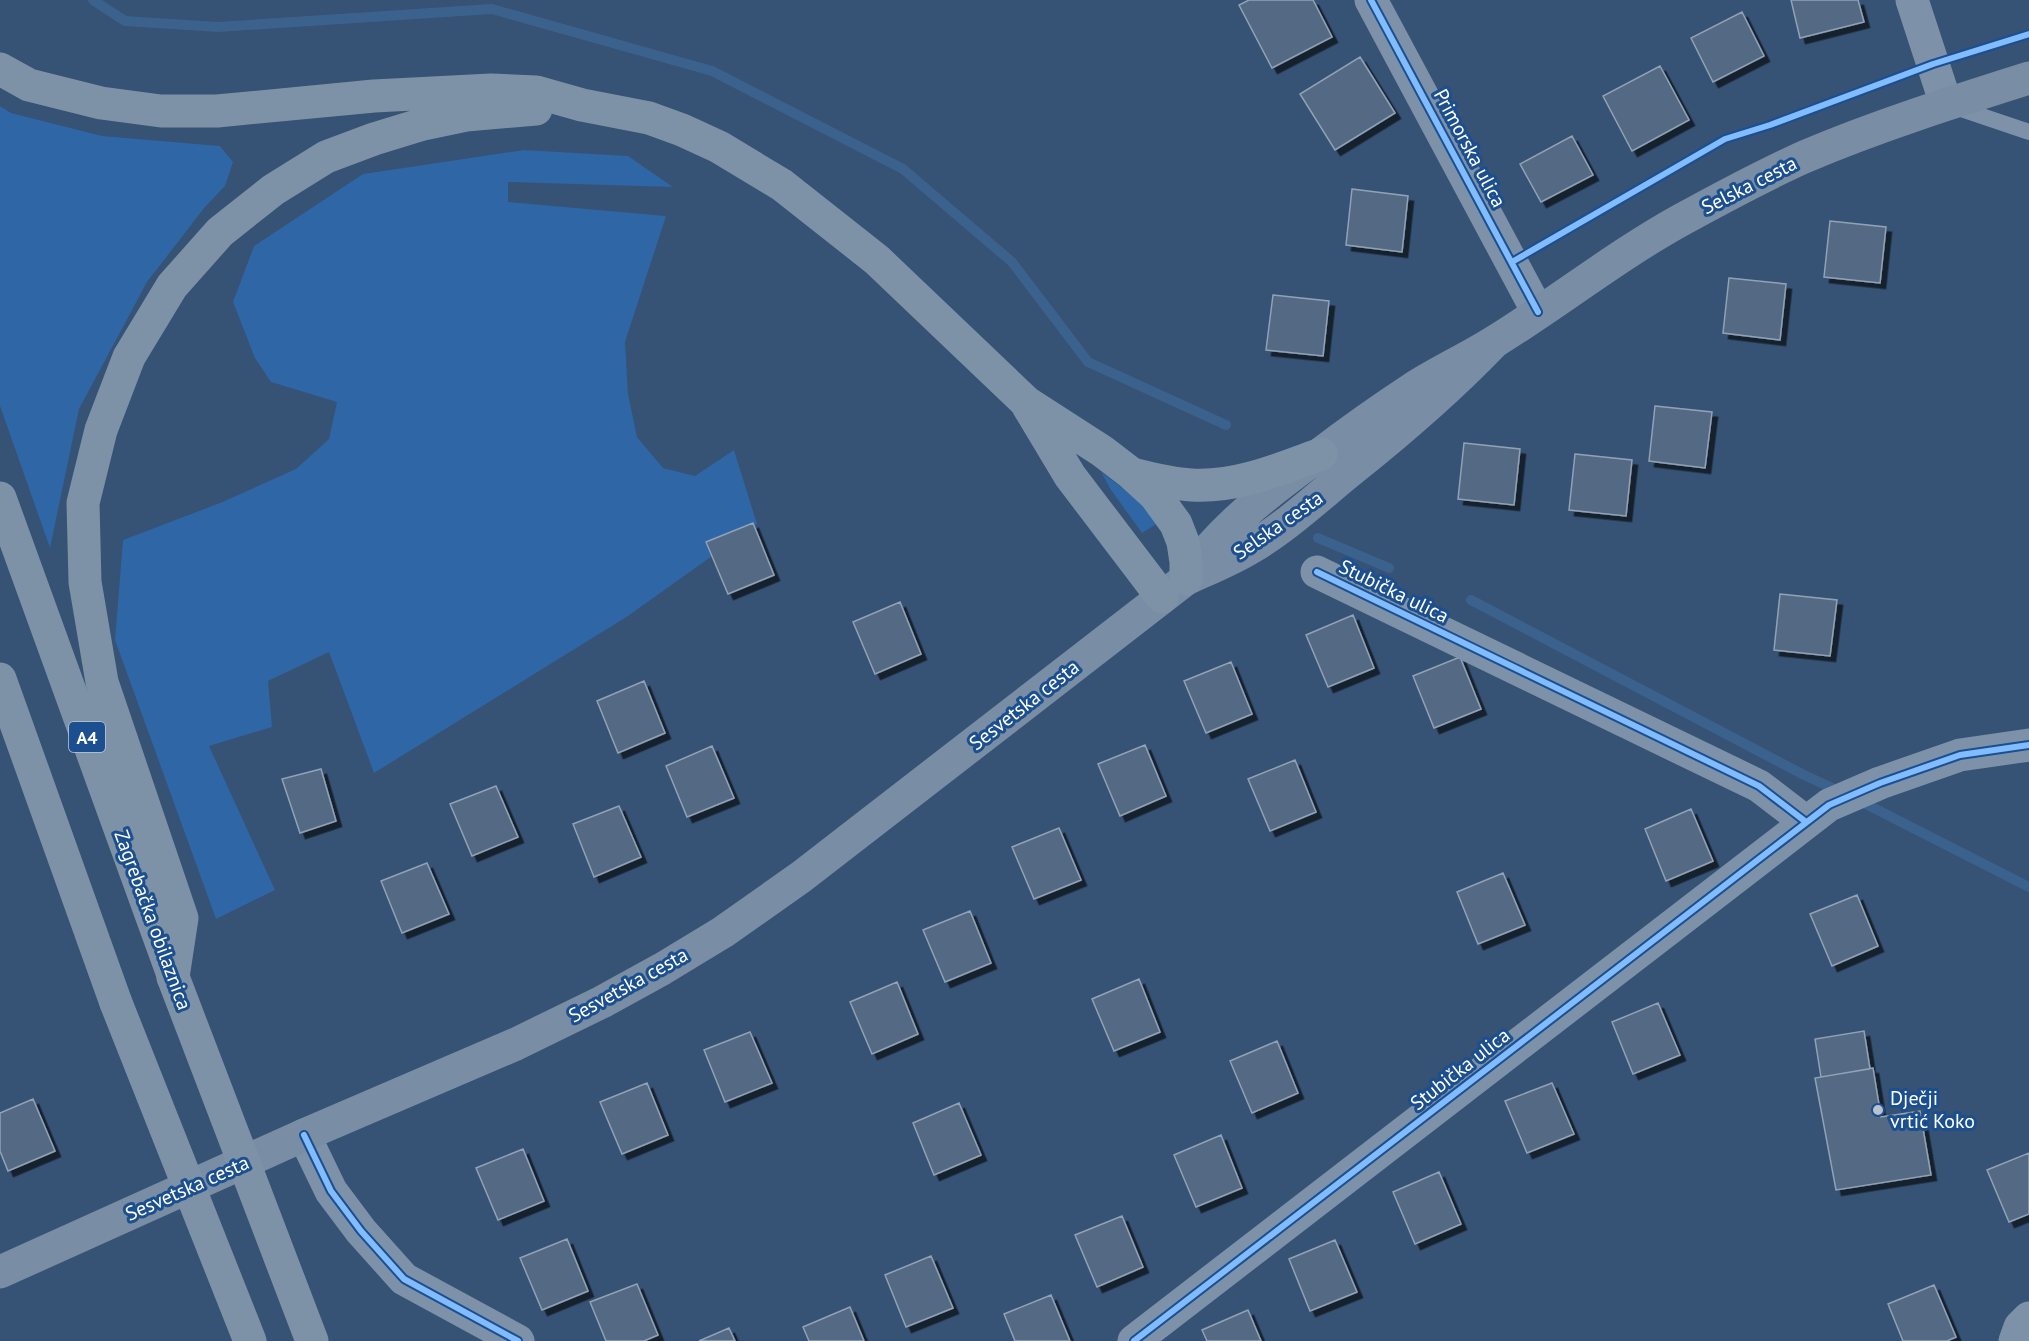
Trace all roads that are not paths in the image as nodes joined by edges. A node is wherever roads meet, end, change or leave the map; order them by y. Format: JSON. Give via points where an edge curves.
{"nodes":[{"id":1,"x":1371,"y":0,"type":"edge"},
{"id":2,"x":1912,"y":0,"type":"edge"},
{"id":3,"x":0,"y":69,"type":"edge"},
{"id":4,"x":2029,"y":78,"type":"edge"},
{"id":5,"x":1946,"y":104,"type":"junction"},
{"id":6,"x":582,"y":105,"type":"junction"},
{"id":7,"x":2029,"y":132,"type":"edge"},
{"id":8,"x":1538,"y":312,"type":"junction"},
{"id":9,"x":1493,"y":343,"type":"junction"},
{"id":10,"x":1026,"y":402,"type":"junction"},
{"id":11,"x":1321,"y":454,"type":"junction"},
{"id":12,"x":1132,"y":474,"type":"junction"},
{"id":13,"x":0,"y":498,"type":"edge"},
{"id":14,"x":1317,"y":572,"type":"dead end"},
{"id":15,"x":1174,"y":588,"type":"junction"},
{"id":16,"x":0,"y":679,"type":"edge"},
{"id":17,"x":2029,"y":745,"type":"edge"},
{"id":18,"x":1817,"y":814,"type":"junction"},
{"id":19,"x":173,"y":977,"type":"junction"},
{"id":20,"x":304,"y":1135,"type":"junction"},
{"id":21,"x":0,"y":1272,"type":"edge"},
{"id":22,"x":2029,"y":1318,"type":"edge"},
{"id":23,"x":250,"y":1341,"type":"edge"},
{"id":24,"x":312,"y":1341,"type":"edge"},
{"id":25,"x":518,"y":1341,"type":"edge"},
{"id":26,"x":1134,"y":1341,"type":"edge"},
{"id":27,"x":2015,"y":1341,"type":"edge"}],
"edges":[{"from":1,"to":8,"type":"street","name":"Primorska ulica"},
{"from":2,"to":5,"type":"street"},
{"from":3,"to":6,"type":"highway","via":[[30,85],[101,103],[161,111],[217,111],[491,90],[536,92]]},
{"from":4,"to":5,"type":"main road","name":"Selska cesta"},
{"from":5,"to":7,"type":"lane"},
{"from":5,"to":8,"type":"main road","name":"Selska cesta","via":[[1804,158],[1737,190],[1678,221]]},
{"from":6,"to":10,"type":"highway","via":[[649,118],[682,130],[782,185],[877,260]]},
{"from":6,"to":19,"type":"highway","via":[[466,115],[423,124],[326,157],[273,190],[220,232],[172,286],[129,357],[101,430],[83,503],[84,582],[102,681],[182,918]]},
{"from":8,"to":9,"type":"main road","name":"Selska cesta"},
{"from":9,"to":11,"type":"main road","name":"Selska cesta","via":[[1412,389]]},
{"from":9,"to":15,"type":"main road","name":"Selska cesta","via":[[1408,425],[1277,529]]},
{"from":10,"to":12,"type":"highway"},
{"from":10,"to":15,"type":"highway","via":[[1070,476]]},
{"from":11,"to":12,"type":"highway","via":[[1281,469],[1218,484],[1169,483]]},
{"from":11,"to":15,"type":"main road","name":"Selska cesta","via":[[1236,520]]},
{"from":12,"to":15,"type":"highway","via":[[1155,495],[1176,524],[1183,542],[1186,562]]},
{"from":13,"to":19,"type":"highway","name":"Zagrebačka obilaznica","number":"A4"},
{"from":14,"to":18,"type":"street","name":"Stubička ulica"},
{"from":15,"to":20,"type":"main road","name":"Sesvetska cesta","via":[[811,870],[723,932],[602,1002],[516,1044]]},
{"from":16,"to":23,"type":"highway","bridge":true,"via":[[116,1003]]},
{"from":17,"to":18,"type":"street","via":[[1960,755],[1880,783]]},
{"from":18,"to":26,"type":"street","name":"Stubička ulica"},
{"from":19,"to":24,"type":"highway","name":"Zagrebačka obilaznica","number":"A4","bridge":true},
{"from":20,"to":21,"type":"main road","name":"Sesvetska cesta"},
{"from":20,"to":25,"type":"street","via":[[331,1191],[404,1279]]},
{"from":22,"to":27,"type":"street","via":[[2020,1327]]}]}
